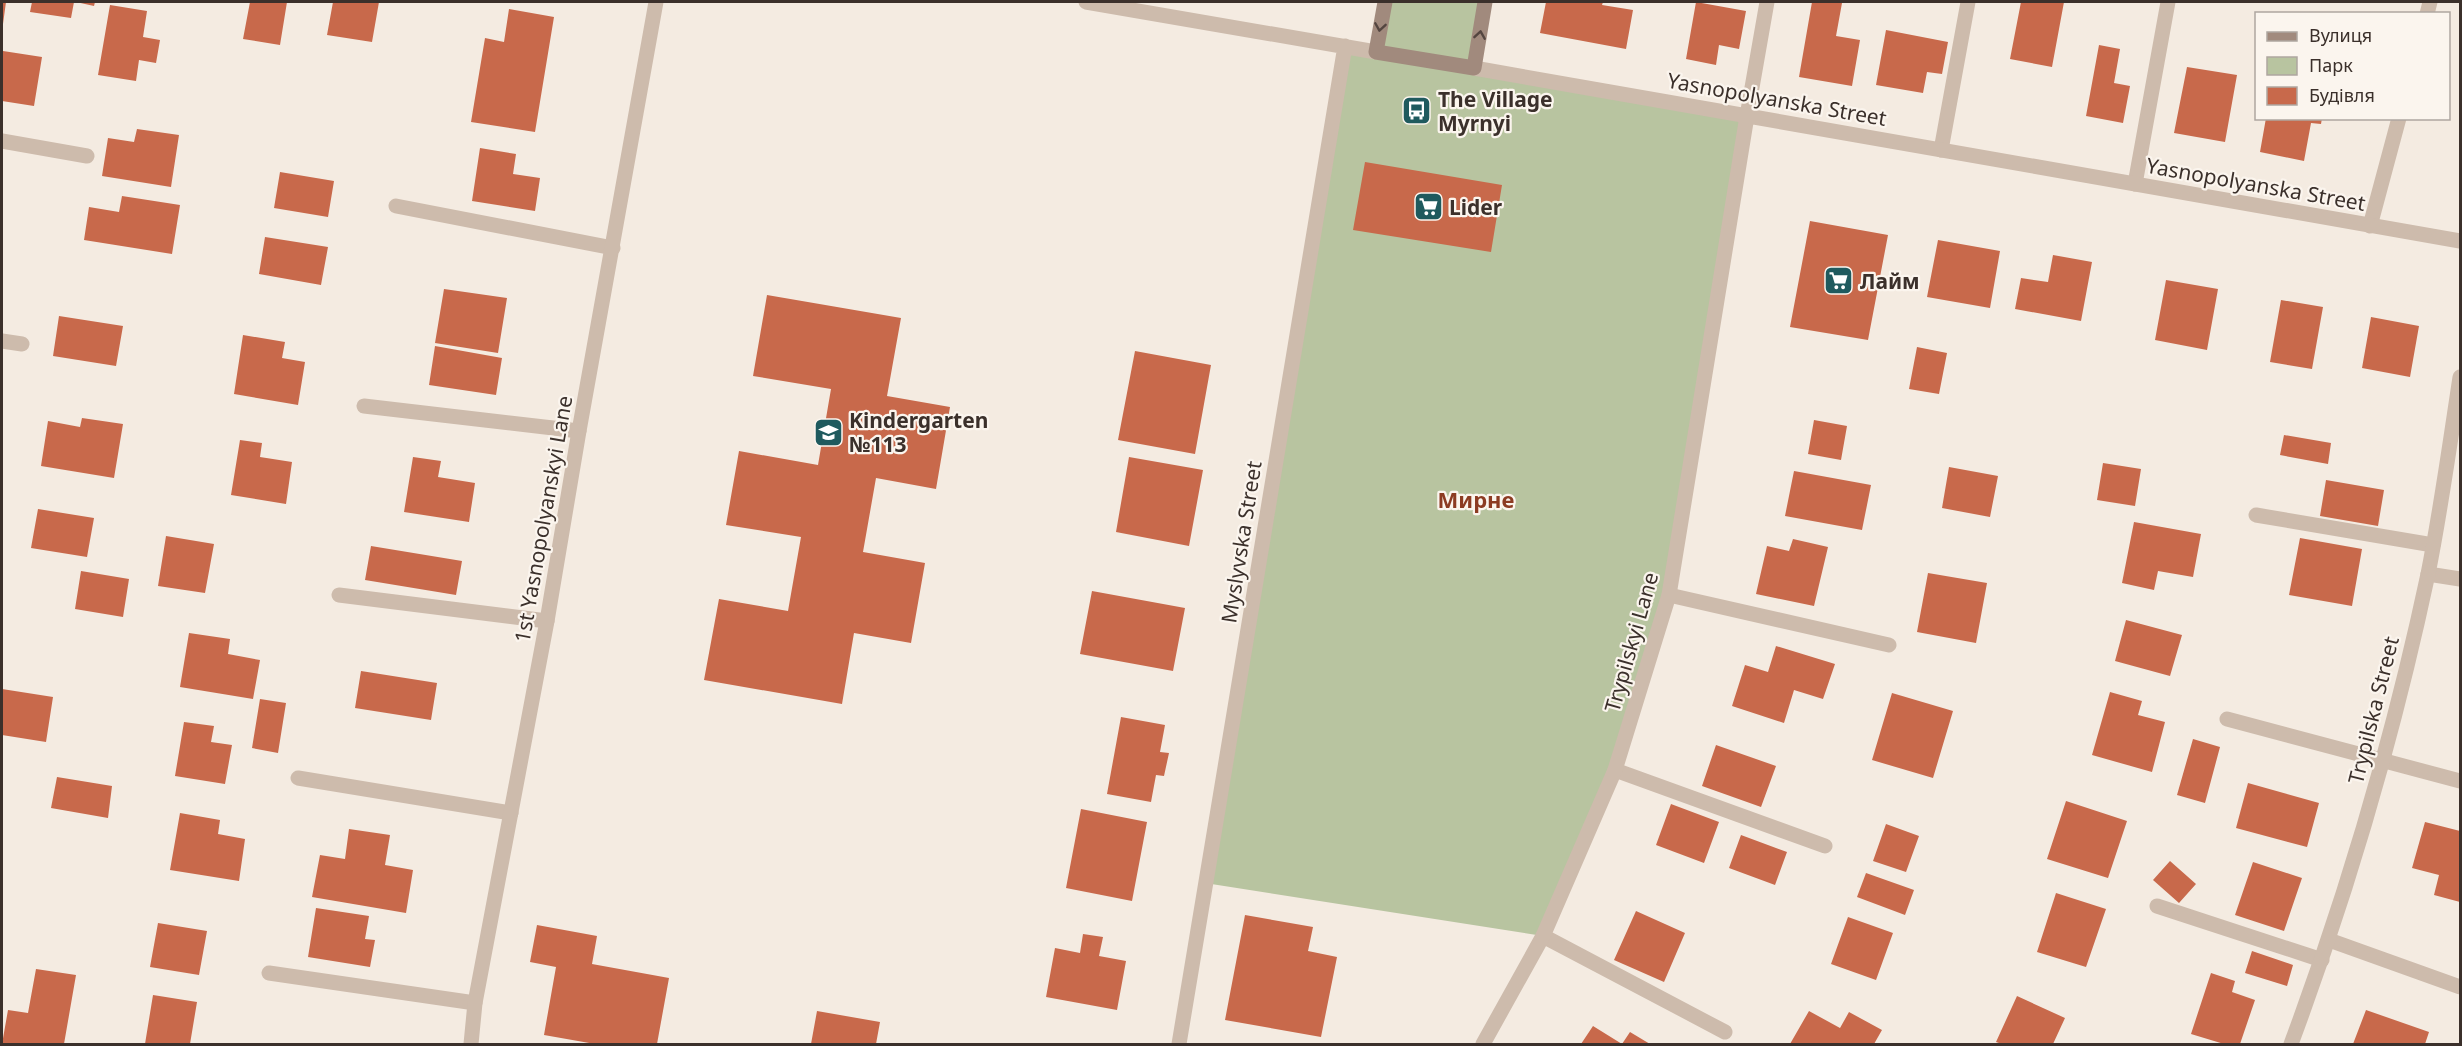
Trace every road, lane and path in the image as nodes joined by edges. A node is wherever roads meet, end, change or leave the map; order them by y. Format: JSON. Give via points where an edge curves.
{"nodes":[{"id":1,"x":656,"y":2,"type":"edge"},
{"id":2,"x":1086,"y":2,"type":"edge"},
{"id":3,"x":1385,"y":2,"type":"edge"},
{"id":4,"x":1485,"y":2,"type":"edge"},
{"id":5,"x":1767,"y":2,"type":"edge"},
{"id":6,"x":1968,"y":2,"type":"edge"},
{"id":7,"x":2168,"y":2,"type":"edge"},
{"id":8,"x":1345,"y":46,"type":"junction"},
{"id":9,"x":1376,"y":52,"type":"junction"},
{"id":10,"x":1474,"y":68,"type":"junction"},
{"id":11,"x":1747,"y":116,"type":"junction"},
{"id":12,"x":2397,"y":120,"type":"edge"},
{"id":13,"x":2,"y":141,"type":"edge"},
{"id":14,"x":1941,"y":150,"type":"junction"},
{"id":15,"x":87,"y":156,"type":"dead end"},
{"id":16,"x":2135,"y":184,"type":"junction"},
{"id":17,"x":396,"y":206,"type":"dead end"},
{"id":18,"x":2370,"y":226,"type":"junction"},
{"id":19,"x":2460,"y":242,"type":"edge"},
{"id":20,"x":613,"y":248,"type":"junction"},
{"id":21,"x":2,"y":340,"type":"edge"},
{"id":22,"x":22,"y":344,"type":"dead end"},
{"id":23,"x":2460,"y":377,"type":"edge"},
{"id":24,"x":364,"y":406,"type":"dead end"},
{"id":25,"x":579,"y":431,"type":"junction"},
{"id":26,"x":2256,"y":515,"type":"dead end"},
{"id":27,"x":2433,"y":545,"type":"junction"},
{"id":28,"x":2428,"y":574,"type":"junction"},
{"id":29,"x":2460,"y":579,"type":"edge"},
{"id":30,"x":339,"y":595,"type":"dead end"},
{"id":31,"x":1669,"y":596,"type":"junction"},
{"id":32,"x":547,"y":621,"type":"junction"},
{"id":33,"x":1889,"y":645,"type":"dead end"},
{"id":34,"x":2228,"y":718,"type":"dead end"},
{"id":35,"x":2383,"y":760,"type":"junction"},
{"id":36,"x":1615,"y":770,"type":"junction"},
{"id":37,"x":298,"y":778,"type":"dead end"},
{"id":38,"x":2460,"y":781,"type":"edge"},
{"id":39,"x":511,"y":813,"type":"junction"},
{"id":40,"x":1825,"y":846,"type":"dead end"},
{"id":41,"x":2157,"y":906,"type":"dead end"},
{"id":42,"x":1543,"y":936,"type":"junction"},
{"id":43,"x":2329,"y":940,"type":"junction"},
{"id":44,"x":2322,"y":960,"type":"junction"},
{"id":45,"x":269,"y":973,"type":"dead end"},
{"id":46,"x":2460,"y":987,"type":"edge"},
{"id":47,"x":475,"y":1003,"type":"junction"},
{"id":48,"x":1725,"y":1032,"type":"dead end"},
{"id":49,"x":471,"y":1044,"type":"edge"},
{"id":50,"x":1179,"y":1044,"type":"edge"},
{"id":51,"x":1483,"y":1044,"type":"edge"},
{"id":52,"x":2291,"y":1044,"type":"edge"}],
"edges":[{"from":1,"to":20,"type":"street","name":"1st Yasnopolyanskyi Lane"},
{"from":2,"to":8,"type":"street","name":"Yasnopolyanska Street"},
{"from":3,"to":9,"type":"street","one_way":true},
{"from":10,"to":4,"type":"street","one_way":true},
{"from":5,"to":11,"type":"street","name":"Trypilskyi Lane"},
{"from":6,"to":14,"type":"street"},
{"from":7,"to":16,"type":"street"},
{"from":8,"to":9,"type":"street","name":"Yasnopolyanska Street"},
{"from":8,"to":50,"type":"street","name":"Myslyvska Street"},
{"from":9,"to":10,"type":"street","name":"Yasnopolyanska Street"},
{"from":10,"to":11,"type":"street","name":"Yasnopolyanska Street"},
{"from":11,"to":14,"type":"street","name":"Yasnopolyanska Street"},
{"from":11,"to":31,"type":"street","name":"Trypilskyi Lane"},
{"from":12,"to":18,"type":"street"},
{"from":13,"to":15,"type":"street"},
{"from":14,"to":16,"type":"street","name":"Yasnopolyanska Street"},
{"from":16,"to":18,"type":"street","name":"Yasnopolyanska Street"},
{"from":17,"to":20,"type":"street"},
{"from":18,"to":19,"type":"street","name":"Yasnopolyanska Street"},
{"from":20,"to":25,"type":"street","name":"1st Yasnopolyanskyi Lane"},
{"from":21,"to":22,"type":"street"},
{"from":23,"to":27,"type":"street","name":"Trypilska Street"},
{"from":24,"to":25,"type":"street"},
{"from":25,"to":32,"type":"street","name":"1st Yasnopolyanskyi Lane"},
{"from":26,"to":27,"type":"street"},
{"from":27,"to":28,"type":"street","name":"Trypilska Street"},
{"from":28,"to":29,"type":"street"},
{"from":28,"to":35,"type":"street","name":"Trypilska Street"},
{"from":30,"to":32,"type":"street"},
{"from":31,"to":33,"type":"street"},
{"from":31,"to":36,"type":"street","name":"Trypilskyi Lane"},
{"from":32,"to":39,"type":"street","name":"1st Yasnopolyanskyi Lane"},
{"from":34,"to":35,"type":"street"},
{"from":35,"to":38,"type":"street"},
{"from":35,"to":43,"type":"street","name":"Trypilska Street"},
{"from":36,"to":40,"type":"street"},
{"from":36,"to":42,"type":"street","name":"Trypilskyi Lane"},
{"from":37,"to":39,"type":"street"},
{"from":39,"to":47,"type":"street","name":"1st Yasnopolyanskyi Lane"},
{"from":41,"to":44,"type":"street"},
{"from":42,"to":48,"type":"street"},
{"from":42,"to":51,"type":"street","name":"Trypilskyi Lane"},
{"from":43,"to":44,"type":"street","name":"Trypilska Street"},
{"from":43,"to":46,"type":"street"},
{"from":44,"to":52,"type":"street","name":"Trypilska Street"},
{"from":45,"to":47,"type":"street"},
{"from":47,"to":49,"type":"street","name":"1st Yasnopolyanskyi Lane"}]}
